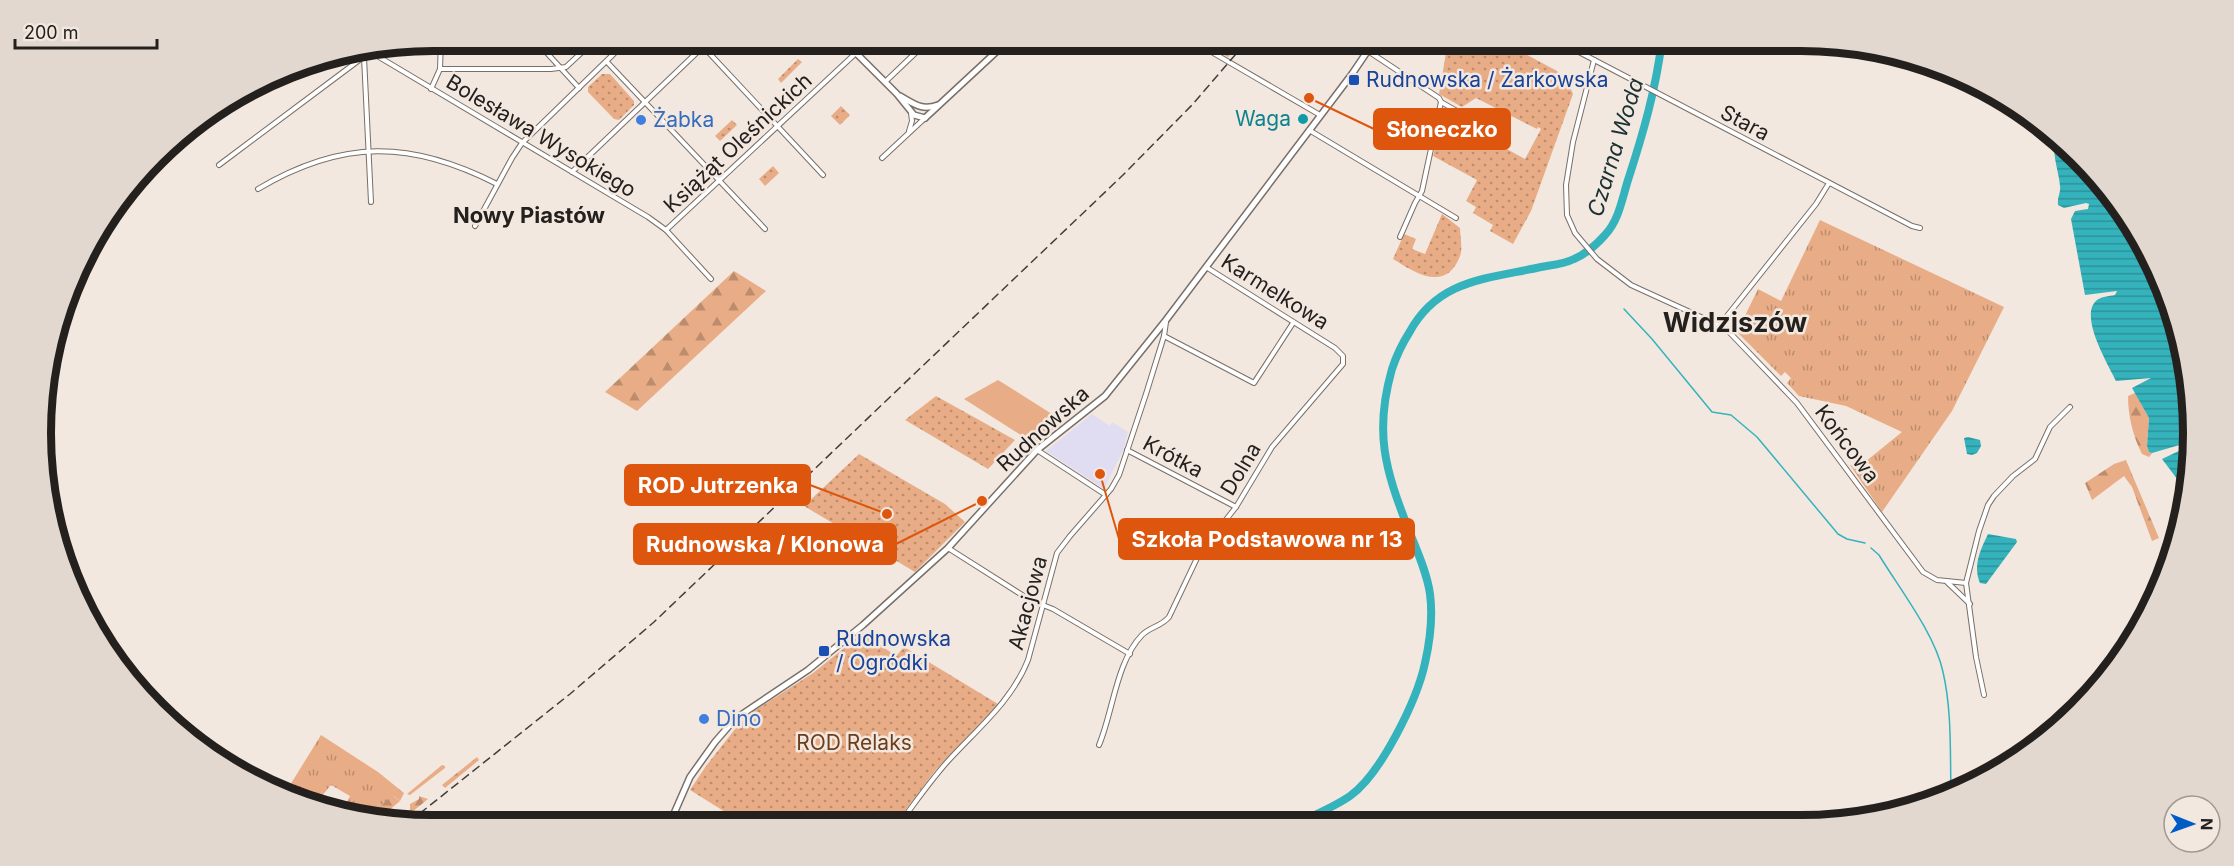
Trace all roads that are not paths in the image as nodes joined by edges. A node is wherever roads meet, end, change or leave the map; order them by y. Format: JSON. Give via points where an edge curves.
{"nodes":[{"id":1,"x":441,"y":51,"type":"edge"},
{"id":2,"x":546,"y":51,"type":"edge"},
{"id":3,"x":585,"y":51,"type":"edge"},
{"id":4,"x":618,"y":51,"type":"edge"},
{"id":5,"x":699,"y":51,"type":"edge"},
{"id":6,"x":707,"y":51,"type":"edge"},
{"id":7,"x":917,"y":51,"type":"edge"},
{"id":8,"x":997,"y":51,"type":"edge"},
{"id":9,"x":1210,"y":51,"type":"edge"},
{"id":10,"x":1368,"y":51,"type":"joint"},
{"id":11,"x":1577,"y":51,"type":"edge"},
{"id":12,"x":856,"y":53,"type":"joint"},
{"id":13,"x":375,"y":55,"type":"edge"},
{"id":14,"x":362,"y":57,"type":"edge"},
{"id":15,"x":364,"y":57,"type":"edge"},
{"id":16,"x":1594,"y":60,"type":"junction"},
{"id":17,"x":607,"y":62,"type":"junction"},
{"id":18,"x":562,"y":68,"type":"junction"},
{"id":19,"x":440,"y":69,"type":"junction"},
{"id":20,"x":885,"y":82,"type":"junction"},
{"id":21,"x":579,"y":88,"type":"junction"},
{"id":22,"x":431,"y":89,"type":"junction"},
{"id":23,"x":897,"y":94,"type":"junction"},
{"id":24,"x":644,"y":102,"type":"junction"},
{"id":25,"x":1441,"y":102,"type":"junction"},
{"id":26,"x":940,"y":105,"type":"junction"},
{"id":27,"x":916,"y":106,"type":"junction"},
{"id":28,"x":911,"y":112,"type":"junction"},
{"id":29,"x":1320,"y":115,"type":"junction"},
{"id":30,"x":925,"y":118,"type":"junction"},
{"id":31,"x":777,"y":126,"type":"junction"},
{"id":32,"x":1310,"y":130,"type":"junction"},
{"id":33,"x":1494,"y":132,"type":"dead end"},
{"id":34,"x":907,"y":135,"type":"junction"},
{"id":35,"x":522,"y":143,"type":"junction"},
{"id":36,"x":369,"y":151,"type":"junction"},
{"id":37,"x":882,"y":158,"type":"dead end"},
{"id":38,"x":219,"y":165,"type":"dead end"},
{"id":39,"x":572,"y":172,"type":"junction"},
{"id":40,"x":823,"y":175,"type":"dead end"},
{"id":41,"x":719,"y":181,"type":"junction"},
{"id":42,"x":1829,"y":183,"type":"junction"},
{"id":43,"x":497,"y":184,"type":"junction"},
{"id":44,"x":258,"y":189,"type":"dead end"},
{"id":45,"x":1420,"y":195,"type":"junction"},
{"id":46,"x":371,"y":202,"type":"dead end"},
{"id":47,"x":1456,"y":218,"type":"dead end"},
{"id":48,"x":475,"y":226,"type":"dead end"},
{"id":49,"x":1920,"y":228,"type":"dead end"},
{"id":50,"x":765,"y":229,"type":"dead end"},
{"id":51,"x":666,"y":230,"type":"junction"},
{"id":52,"x":1400,"y":237,"type":"dead end"},
{"id":53,"x":1206,"y":267,"type":"junction"},
{"id":54,"x":711,"y":279,"type":"dead end"},
{"id":55,"x":1166,"y":320,"type":"junction"},
{"id":56,"x":1293,"y":323,"type":"junction"},
{"id":57,"x":1719,"y":326,"type":"junction"},
{"id":58,"x":1164,"y":336,"type":"junction"},
{"id":59,"x":1328,"y":343,"type":"joint"},
{"id":60,"x":2070,"y":407,"type":"dead end"},
{"id":61,"x":1037,"y":450,"type":"junction"},
{"id":62,"x":1127,"y":450,"type":"junction"},
{"id":63,"x":1106,"y":495,"type":"junction"},
{"id":64,"x":1236,"y":507,"type":"junction"},
{"id":65,"x":948,"y":548,"type":"junction"},
{"id":66,"x":1946,"y":582,"type":"junction"},
{"id":67,"x":1966,"y":583,"type":"junction"},
{"id":68,"x":1970,"y":604,"type":"junction"},
{"id":69,"x":1043,"y":606,"type":"junction"},
{"id":70,"x":1130,"y":654,"type":"junction"},
{"id":71,"x":1984,"y":695,"type":"dead end"},
{"id":72,"x":1099,"y":745,"type":"dead end"},
{"id":73,"x":673,"y":815,"type":"edge"},
{"id":74,"x":906,"y":815,"type":"edge"}],
"edges":[{"from":1,"to":19,"type":"street"},
{"from":2,"to":18,"type":"street"},
{"from":3,"to":18,"type":"street"},
{"from":4,"to":17,"type":"street"},
{"from":5,"to":24,"type":"street"},
{"from":6,"to":31,"type":"street"},
{"from":7,"to":20,"type":"street"},
{"from":8,"to":26,"type":"main road"},
{"from":9,"to":29,"type":"street"},
{"from":10,"to":25,"type":"street"},
{"from":10,"to":29,"type":"main road","name":"Rudnowska"},
{"from":11,"to":16,"type":"street","name":"Stara"},
{"from":12,"to":20,"type":"main road"},
{"from":12,"to":31,"type":"street","name":"Książąt Oleśnickich"},
{"from":13,"to":22,"type":"street","name":"Bolesława Wysokiego"},
{"from":14,"to":38,"type":"street"},
{"from":15,"to":36,"type":"street"},
{"from":16,"to":42,"type":"street","name":"Stara"},
{"from":16,"to":57,"type":"street","name":"Końcowa","via":[[1573,142],[1565,200],[1571,226],[1592,255],[1638,290]]},
{"from":17,"to":21,"type":"street"},
{"from":17,"to":24,"type":"street"},
{"from":18,"to":19,"type":"street"},
{"from":18,"to":21,"type":"street"},
{"from":19,"to":22,"type":"street"},
{"from":20,"to":23,"type":"main road"},
{"from":21,"to":35,"type":"street"},
{"from":22,"to":35,"type":"street","name":"Bolesława Wysokiego"},
{"from":23,"to":27,"type":"main road"},
{"from":23,"to":28,"type":"main road"},
{"from":24,"to":39,"type":"street"},
{"from":24,"to":41,"type":"street"},
{"from":25,"to":33,"type":"street"},
{"from":25,"to":45,"type":"street"},
{"from":26,"to":27,"type":"main road"},
{"from":26,"to":30,"type":"main road"},
{"from":27,"to":30,"type":"main road"},
{"from":28,"to":30,"type":"main road"},
{"from":28,"to":34,"type":"street","via":[[912,125]]},
{"from":29,"to":32,"type":"main road","name":"Rudnowska"},
{"from":30,"to":34,"type":"street"},
{"from":31,"to":40,"type":"street"},
{"from":31,"to":41,"type":"street","name":"Książąt Oleśnickich"},
{"from":32,"to":45,"type":"street"},
{"from":32,"to":53,"type":"main road","name":"Rudnowska"},
{"from":34,"to":37,"type":"street"},
{"from":35,"to":39,"type":"street","name":"Bolesława Wysokiego"},
{"from":35,"to":43,"type":"street"},
{"from":36,"to":43,"type":"street","via":[[430,157]]},
{"from":36,"to":44,"type":"street","via":[[314,161]]},
{"from":36,"to":46,"type":"street"},
{"from":39,"to":51,"type":"street","name":"Bolesława Wysokiego"},
{"from":41,"to":50,"type":"street"},
{"from":41,"to":51,"type":"street","name":"Książąt Oleśnickich"},
{"from":42,"to":49,"type":"street","name":"Stara"},
{"from":42,"to":57,"type":"street"},
{"from":43,"to":48,"type":"street"},
{"from":45,"to":47,"type":"street"},
{"from":45,"to":52,"type":"street"},
{"from":51,"to":54,"type":"street","name":"Bolesława Wysokiego"},
{"from":53,"to":55,"type":"main road","name":"Rudnowska"},
{"from":53,"to":56,"type":"street","name":"Karmelkowa"},
{"from":55,"to":58,"type":"street","name":"Akacjowa"},
{"from":55,"to":61,"type":"main road","name":"Rudnowska","via":[[1097,404]]},
{"from":56,"to":58,"type":"street","via":[[1254,383]]},
{"from":56,"to":59,"type":"street","name":"Karmelkowa"},
{"from":57,"to":66,"type":"street","name":"Końcowa","via":[[1797,403],[1923,572]]},
{"from":58,"to":62,"type":"street","name":"Akacjowa"},
{"from":59,"to":64,"type":"street","name":"Dolna","via":[[1341,353],[1343,364],[1276,441]]},
{"from":60,"to":67,"type":"street","via":[[2050,428],[2035,459],[1999,490],[1988,505]]},
{"from":61,"to":63,"type":"street"},
{"from":61,"to":65,"type":"main road","name":"Rudnowska"},
{"from":62,"to":63,"type":"street","name":"Akacjowa","via":[[1119,475]]},
{"from":62,"to":64,"type":"street","name":"Krótka"},
{"from":63,"to":69,"type":"street","name":"Akacjowa","via":[[1060,546]]},
{"from":64,"to":70,"type":"street","name":"Dolna","via":[[1199,554],[1169,617],[1143,634]]},
{"from":65,"to":69,"type":"street"},
{"from":65,"to":73,"type":"main road","name":"Rudnowska","via":[[808,670],[735,719],[690,777]]},
{"from":66,"to":67,"type":"street","name":"Końcowa"},
{"from":66,"to":68,"type":"street","name":"Końcowa"},
{"from":67,"to":68,"type":"street"},
{"from":68,"to":71,"type":"street"},
{"from":69,"to":70,"type":"street"},
{"from":69,"to":74,"type":"street","name":"Akacjowa","via":[[1028,660],[1015,688],[936,774]]},
{"from":70,"to":72,"type":"street","name":"Dolna"}]}
